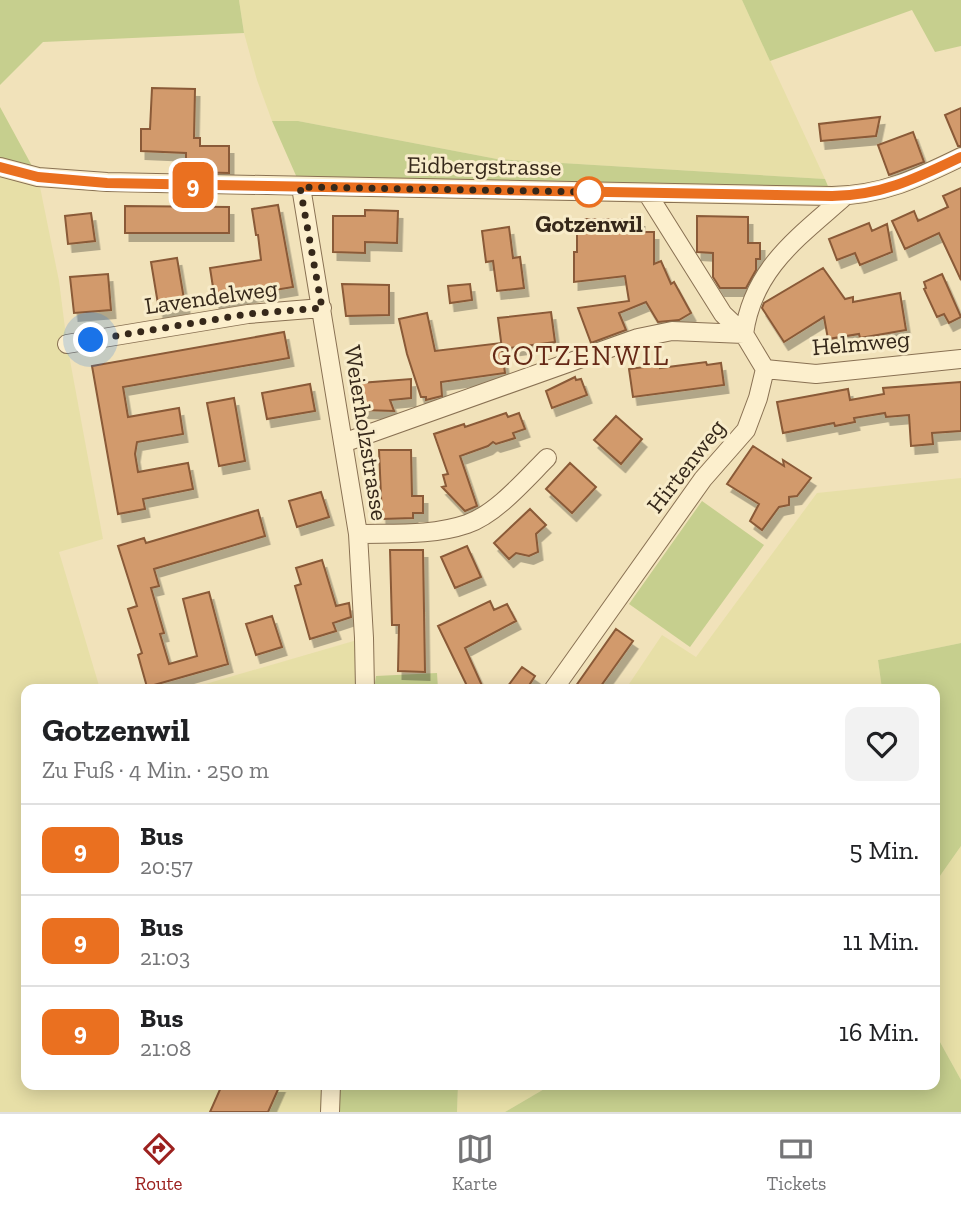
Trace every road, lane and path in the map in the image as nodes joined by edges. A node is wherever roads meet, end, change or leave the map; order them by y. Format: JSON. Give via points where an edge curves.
{"nodes":[{"id":1,"x":961,"y":157,"type":"edge"},
{"id":2,"x":0,"y":167,"type":"edge"},
{"id":3,"x":300,"y":187,"type":"junction"},
{"id":4,"x":647,"y":193,"type":"junction"},
{"id":5,"x":845,"y":196,"type":"junction"},
{"id":6,"x":322,"y":308,"type":"junction"},
{"id":7,"x":744,"y":334,"type":"junction"},
{"id":8,"x":67,"y":344,"type":"dead end"},
{"id":9,"x":961,"y":359,"type":"edge"},
{"id":10,"x":765,"y":369,"type":"junction"},
{"id":11,"x":343,"y":443,"type":"junction"},
{"id":12,"x":547,"y":458,"type":"dead end"},
{"id":13,"x":358,"y":534,"type":"junction"},
{"id":14,"x":365,"y":684,"type":"edge"},
{"id":15,"x":557,"y":684,"type":"edge"},
{"id":16,"x":331,"y":1090,"type":"edge"},
{"id":17,"x":330,"y":1112,"type":"edge"}],
"edges":[{"from":1,"to":5,"type":"street","name":"Eidbergstrasse","via":[[882,191]]},
{"from":2,"to":3,"type":"street","name":"Eidbergstrasse","via":[[38,177],[107,183]]},
{"from":3,"to":4,"type":"street","name":"Eidbergstrasse"},
{"from":3,"to":6,"type":"street","name":"Weierholzstrasse"},
{"from":4,"to":5,"type":"street","name":"Eidbergstrasse"},
{"from":4,"to":7,"type":"street","via":[[723,314]]},
{"from":5,"to":7,"type":"street","via":[[781,253],[747,309]]},
{"from":6,"to":8,"type":"street","name":"Lavendelweg","via":[[248,314]]},
{"from":6,"to":11,"type":"street","name":"Weierholzstrasse"},
{"from":7,"to":10,"type":"street"},
{"from":7,"to":11,"type":"street","via":[[672,331],[638,338]]},
{"from":9,"to":10,"type":"street","name":"Helmweg","via":[[816,374]]},
{"from":10,"to":15,"type":"street","name":"Hirtenweg","via":[[746,430],[703,479]]},
{"from":11,"to":13,"type":"street","name":"Weierholzstrasse"},
{"from":12,"to":13,"type":"street","via":[[499,504],[469,524],[435,532]]},
{"from":13,"to":14,"type":"street","name":"Weierholzstrasse"},
{"from":16,"to":17,"type":"street"}]}
